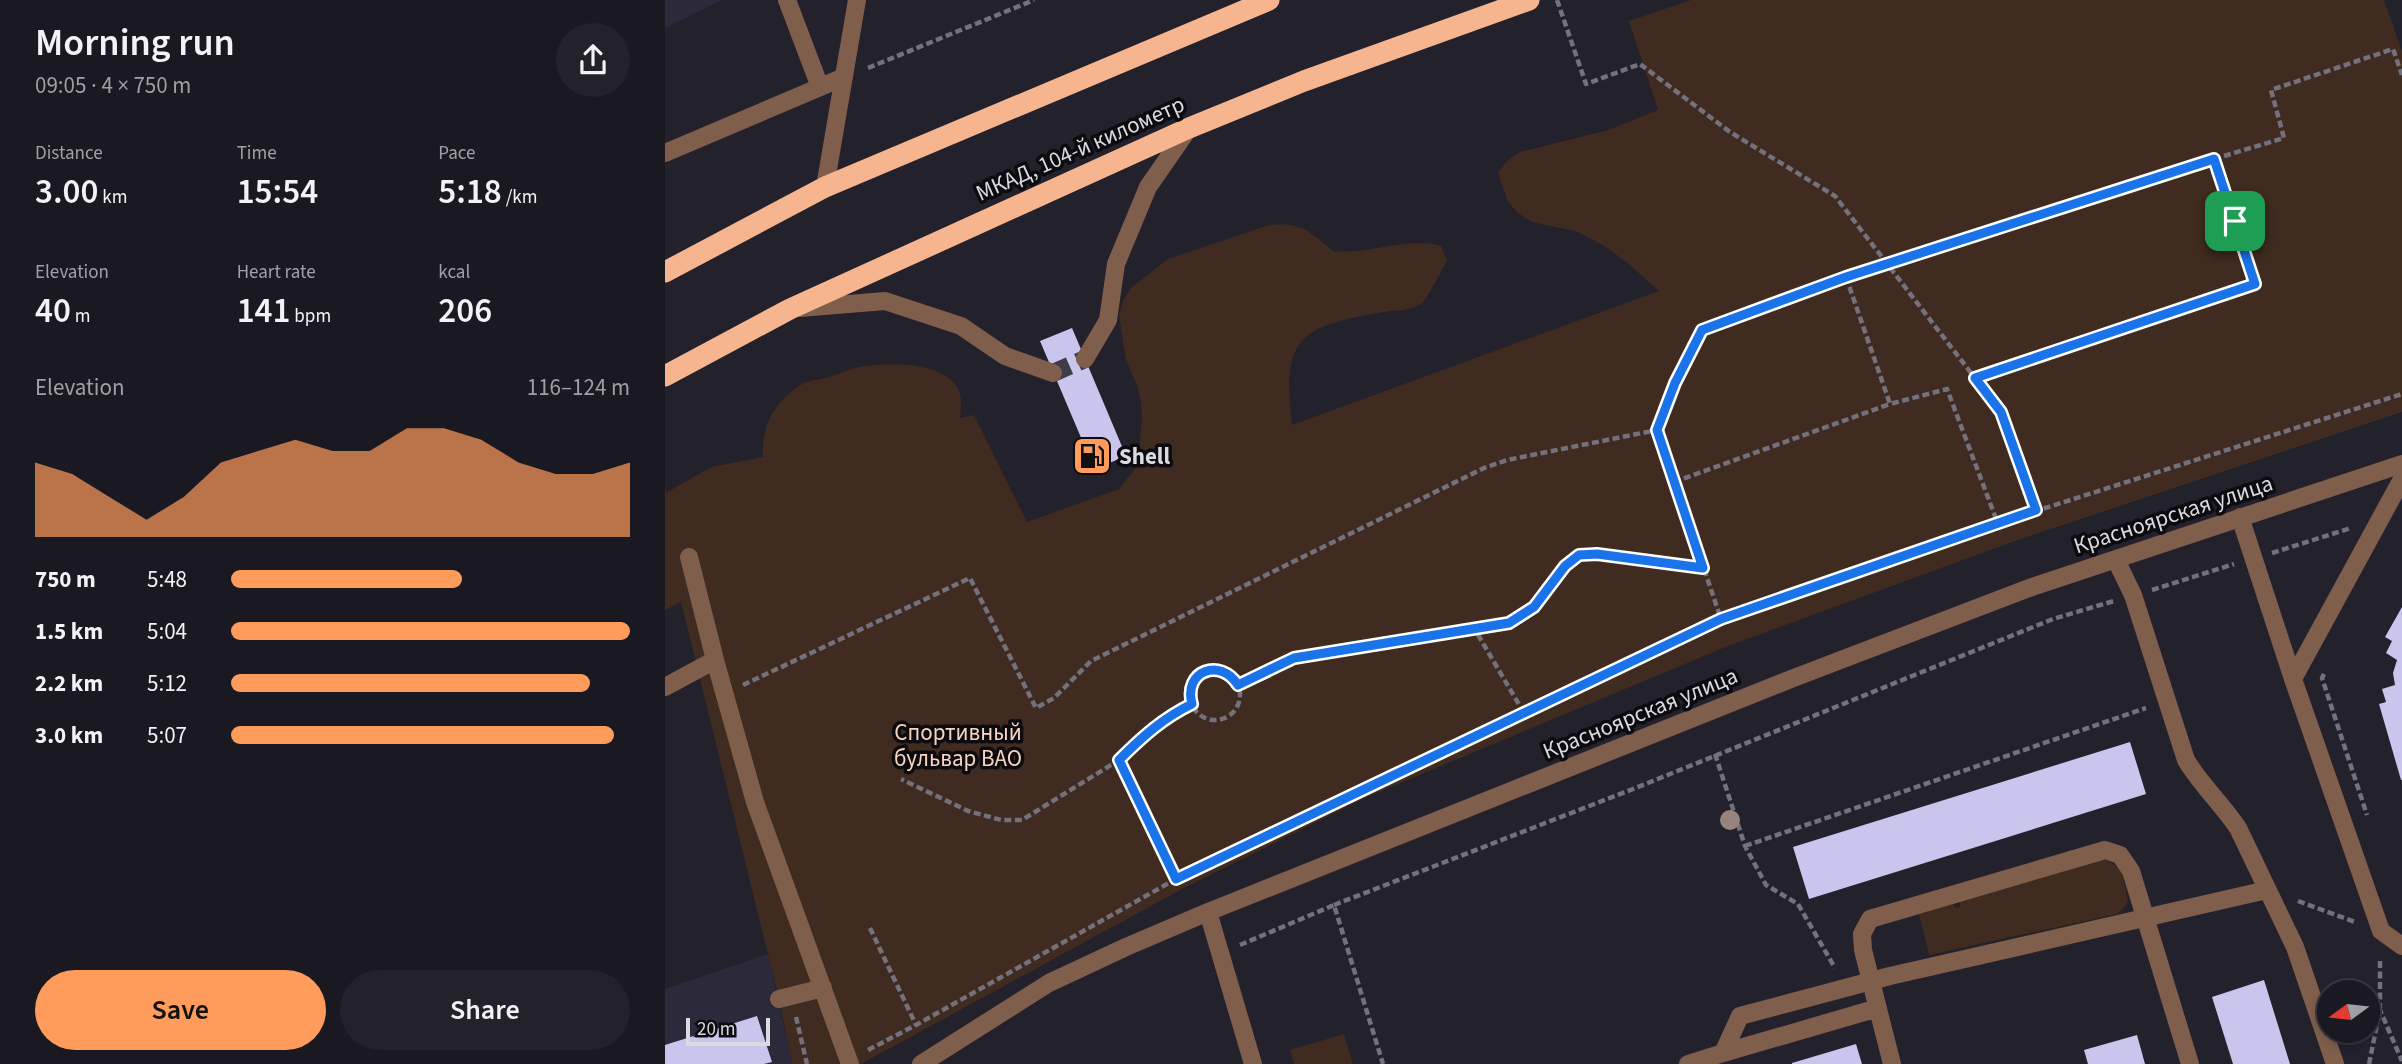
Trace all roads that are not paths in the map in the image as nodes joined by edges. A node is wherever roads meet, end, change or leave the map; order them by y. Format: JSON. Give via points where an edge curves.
{"nodes":[{"id":1,"x":787,"y":0,"type":"edge"},
{"id":2,"x":857,"y":0,"type":"edge"},
{"id":3,"x":1269,"y":0,"type":"edge"},
{"id":4,"x":1529,"y":0,"type":"edge"},
{"id":5,"x":844,"y":77,"type":"junction"},
{"id":6,"x":820,"y":87,"type":"junction"},
{"id":7,"x":1189,"y":128,"type":"junction"},
{"id":8,"x":665,"y":153,"type":"edge"},
{"id":9,"x":825,"y":187,"type":"junction"},
{"id":10,"x":665,"y":272,"type":"edge"},
{"id":11,"x":790,"y":309,"type":"junction"},
{"id":12,"x":1086,"y":359,"type":"tunnel mouth"},
{"id":13,"x":1053,"y":373,"type":"tunnel mouth"},
{"id":14,"x":665,"y":376,"type":"edge"},
{"id":15,"x":2402,"y":464,"type":"edge"},
{"id":16,"x":2402,"y":479,"type":"edge"},
{"id":17,"x":2241,"y":517,"type":"junction"},
{"id":18,"x":689,"y":557,"type":"dead end"},
{"id":19,"x":2116,"y":560,"type":"junction"},
{"id":20,"x":715,"y":660,"type":"junction"},
{"id":21,"x":2293,"y":680,"type":"junction"},
{"id":22,"x":665,"y":687,"type":"edge"},
{"id":23,"x":2267,"y":890,"type":"junction"},
{"id":24,"x":1208,"y":912,"type":"junction"},
{"id":25,"x":2146,"y":919,"type":"junction"},
{"id":26,"x":2402,"y":946,"type":"edge"},
{"id":27,"x":1871,"y":981,"type":"junction"},
{"id":28,"x":823,"y":988,"type":"junction"},
{"id":29,"x":785,"y":998,"type":"road end"},
{"id":30,"x":1878,"y":1008,"type":"junction"},
{"id":31,"x":1723,"y":1053,"type":"junction"},
{"id":32,"x":850,"y":1064,"type":"edge"},
{"id":33,"x":921,"y":1064,"type":"edge"},
{"id":34,"x":1253,"y":1064,"type":"edge"},
{"id":35,"x":1688,"y":1064,"type":"edge"},
{"id":36,"x":1892,"y":1064,"type":"edge"},
{"id":37,"x":2190,"y":1064,"type":"edge"},
{"id":38,"x":2335,"y":1064,"type":"edge"}],
"edges":[{"from":1,"to":6,"type":"street"},
{"from":2,"to":5,"type":"street"},
{"from":3,"to":9,"type":"highway"},
{"from":4,"to":7,"type":"highway","name":"МКАД, 104-й километр"},
{"from":5,"to":6,"type":"street"},
{"from":5,"to":9,"type":"street"},
{"from":6,"to":8,"type":"street"},
{"from":7,"to":11,"type":"highway","name":"МКАД, 104-й километр"},
{"from":7,"to":12,"type":"street","via":[[1148,187],[1115,264],[1108,320]]},
{"from":9,"to":10,"type":"highway"},
{"from":11,"to":13,"type":"street","via":[[885,301],[961,326],[1005,356]]},
{"from":11,"to":14,"type":"highway","name":"МКАД, 104-й километр"},
{"from":15,"to":17,"type":"street","name":"Красноярская улица"},
{"from":16,"to":21,"type":"street"},
{"from":17,"to":19,"type":"street","name":"Красноярская улица"},
{"from":17,"to":21,"type":"street"},
{"from":18,"to":20,"type":"street"},
{"from":19,"to":23,"type":"street","via":[[2133,595],[2186,760],[2238,828]]},
{"from":19,"to":24,"type":"street","name":"Красноярская улица","via":[[2032,587],[1791,679]]},
{"from":20,"to":22,"type":"street"},
{"from":20,"to":28,"type":"street","via":[[755,802]]},
{"from":21,"to":26,"type":"street","via":[[2381,931]]},
{"from":23,"to":25,"type":"street"},
{"from":23,"to":38,"type":"street","via":[[2295,947]]},
{"from":24,"to":33,"type":"street","name":"Красноярская улица","via":[[1049,984]]},
{"from":24,"to":34,"type":"street"},
{"from":25,"to":27,"type":"street"},
{"from":25,"to":27,"type":"street","via":[[2131,871],[2120,855],[2105,850],[1870,919],[1862,934]]},
{"from":25,"to":37,"type":"street"},
{"from":27,"to":30,"type":"street"},
{"from":27,"to":31,"type":"street","via":[[1740,1016]]},
{"from":28,"to":29,"type":"street"},
{"from":28,"to":32,"type":"street"},
{"from":30,"to":31,"type":"street"},
{"from":30,"to":36,"type":"street"},
{"from":31,"to":35,"type":"street"}]}
